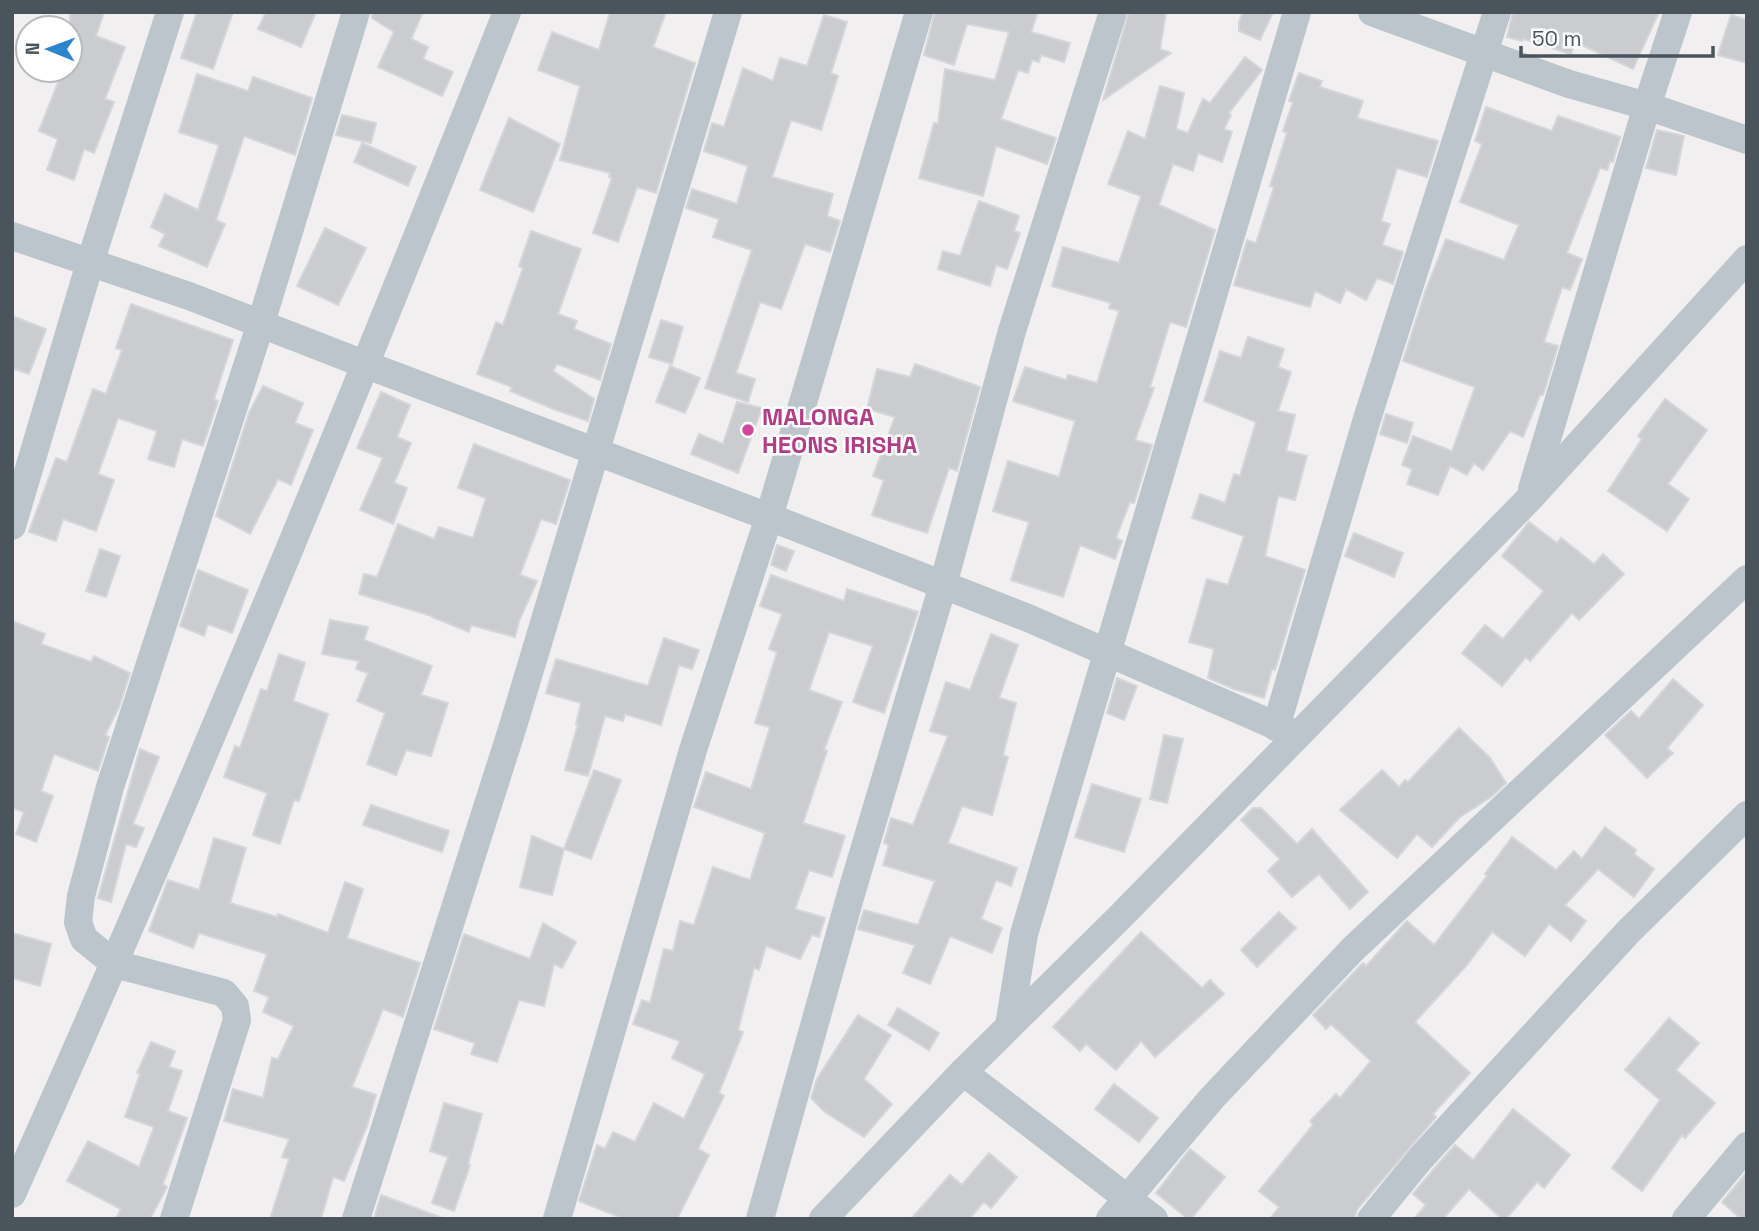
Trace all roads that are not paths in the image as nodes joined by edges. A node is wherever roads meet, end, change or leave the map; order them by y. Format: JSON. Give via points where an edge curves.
{"nodes":[{"id":1,"x":170,"y":12,"type":"edge"},
{"id":2,"x":356,"y":12,"type":"edge"},
{"id":3,"x":507,"y":12,"type":"edge"},
{"id":4,"x":728,"y":12,"type":"edge"},
{"id":5,"x":919,"y":12,"type":"edge"},
{"id":6,"x":1113,"y":12,"type":"edge"},
{"id":7,"x":1297,"y":12,"type":"edge"},
{"id":8,"x":1372,"y":12,"type":"edge"},
{"id":9,"x":1497,"y":12,"type":"edge"},
{"id":10,"x":1678,"y":12,"type":"edge"},
{"id":11,"x":1485,"y":54,"type":"junction"},
{"id":12,"x":1647,"y":106,"type":"junction"},
{"id":13,"x":1747,"y":140,"type":"edge"},
{"id":14,"x":12,"y":236,"type":"edge"},
{"id":15,"x":1747,"y":259,"type":"edge"},
{"id":16,"x":90,"y":263,"type":"junction"},
{"id":17,"x":261,"y":323,"type":"junction"},
{"id":18,"x":364,"y":364,"type":"junction"},
{"id":19,"x":597,"y":451,"type":"junction"},
{"id":20,"x":1529,"y":499,"type":"junction"},
{"id":21,"x":769,"y":517,"type":"junction"},
{"id":22,"x":12,"y":526,"type":"edge"},
{"id":23,"x":1747,"y":579,"type":"edge"},
{"id":24,"x":943,"y":584,"type":"junction"},
{"id":25,"x":1107,"y":654,"type":"junction"},
{"id":26,"x":1286,"y":731,"type":"junction"},
{"id":27,"x":1747,"y":815,"type":"edge"},
{"id":28,"x":115,"y":964,"type":"junction"},
{"id":29,"x":1009,"y":1026,"type":"junction"},
{"id":30,"x":963,"y":1072,"type":"junction"},
{"id":31,"x":1747,"y":1146,"type":"edge"},
{"id":32,"x":12,"y":1194,"type":"edge"},
{"id":33,"x":1118,"y":1208,"type":"edge"},
{"id":34,"x":174,"y":1219,"type":"edge"},
{"id":35,"x":356,"y":1219,"type":"edge"},
{"id":36,"x":557,"y":1219,"type":"edge"},
{"id":37,"x":760,"y":1219,"type":"edge"},
{"id":38,"x":823,"y":1219,"type":"edge"},
{"id":39,"x":1154,"y":1219,"type":"edge"},
{"id":40,"x":1371,"y":1219,"type":"edge"},
{"id":41,"x":1686,"y":1219,"type":"edge"}],
"edges":[{"from":1,"to":16,"type":"street"},
{"from":2,"to":17,"type":"street"},
{"from":3,"to":18,"type":"street"},
{"from":4,"to":19,"type":"street"},
{"from":5,"to":21,"type":"street"},
{"from":6,"to":24,"type":"street","via":[[1012,331]]},
{"from":7,"to":25,"type":"street"},
{"from":8,"to":11,"type":"street"},
{"from":9,"to":11,"type":"street"},
{"from":10,"to":12,"type":"street"},
{"from":11,"to":12,"type":"street"},
{"from":11,"to":26,"type":"street","via":[[1367,419]]},
{"from":12,"to":13,"type":"street"},
{"from":12,"to":20,"type":"street"},
{"from":14,"to":16,"type":"street"},
{"from":15,"to":20,"type":"street"},
{"from":16,"to":17,"type":"street"},
{"from":16,"to":22,"type":"street"},
{"from":17,"to":18,"type":"street"},
{"from":17,"to":28,"type":"street","via":[[110,787],[81,897],[78,922],[84,939]]},
{"from":18,"to":19,"type":"street"},
{"from":18,"to":28,"type":"street"},
{"from":19,"to":21,"type":"street"},
{"from":19,"to":35,"type":"street"},
{"from":20,"to":26,"type":"street"},
{"from":21,"to":24,"type":"street"},
{"from":21,"to":36,"type":"street","via":[[693,750]]},
{"from":23,"to":33,"type":"street","via":[[1353,949],[1212,1098]]},
{"from":24,"to":25,"type":"street"},
{"from":24,"to":37,"type":"street","via":[[850,894]]},
{"from":25,"to":26,"type":"street"},
{"from":25,"to":29,"type":"street","via":[[1024,934]]},
{"from":26,"to":29,"type":"street","via":[[1119,918]]},
{"from":27,"to":40,"type":"street","via":[[1628,932]]},
{"from":28,"to":32,"type":"street"},
{"from":28,"to":34,"type":"street","via":[[224,993],[235,1006],[237,1020]]},
{"from":29,"to":30,"type":"street"},
{"from":30,"to":33,"type":"street"},
{"from":30,"to":38,"type":"street"},
{"from":31,"to":41,"type":"street"},
{"from":33,"to":39,"type":"street"}]}
